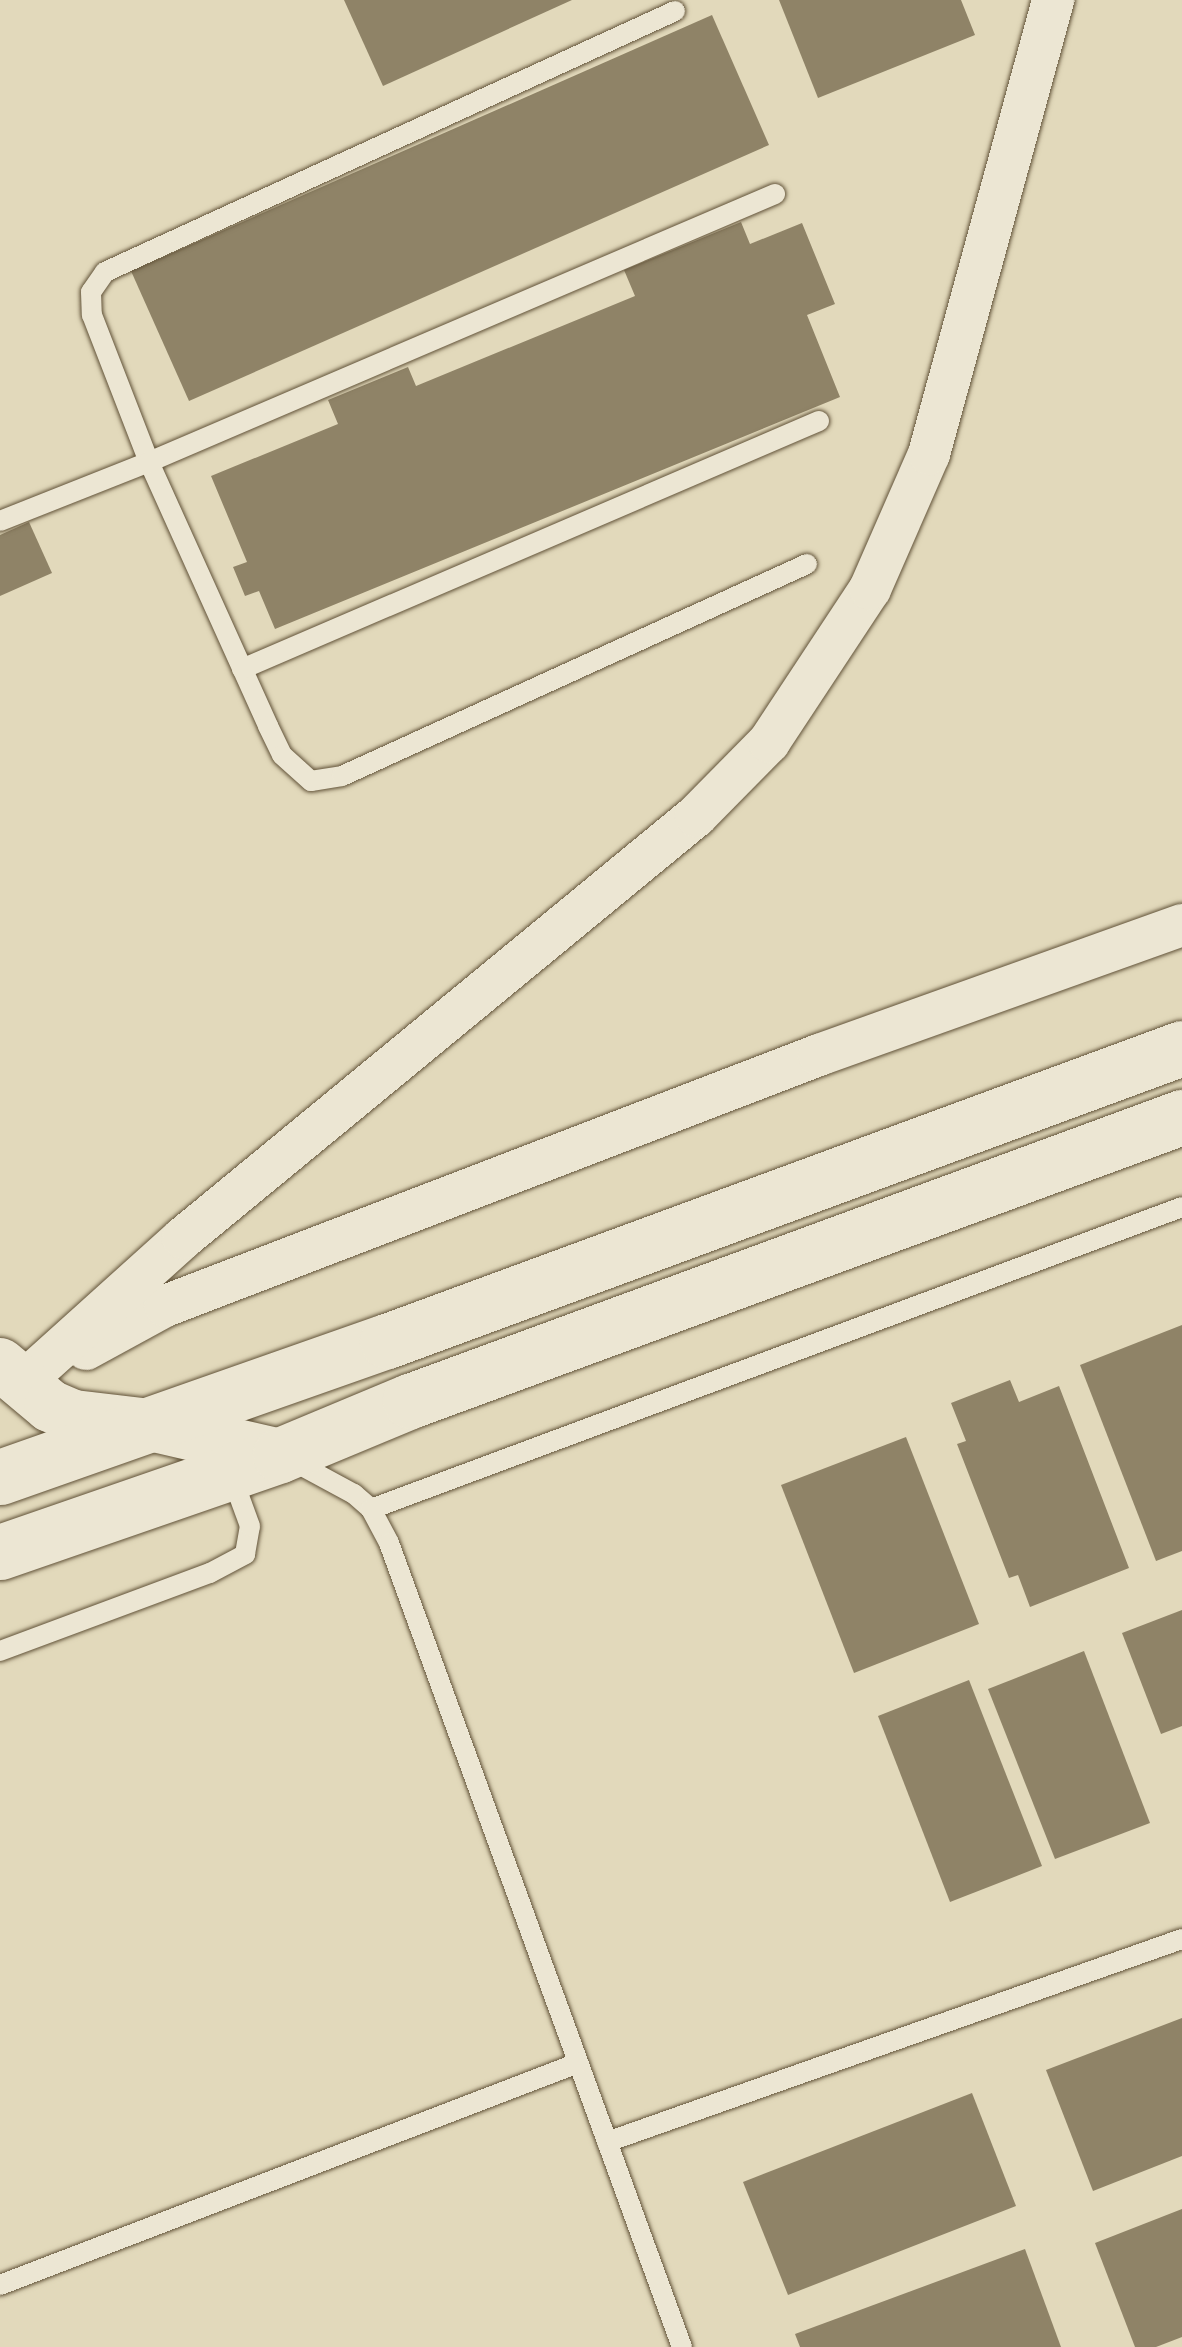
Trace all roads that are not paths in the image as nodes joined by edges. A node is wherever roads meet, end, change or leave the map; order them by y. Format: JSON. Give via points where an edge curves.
{"nodes":[{"id":1,"x":1053,"y":0,"type":"edge"},
{"id":2,"x":675,"y":11,"type":"dead end"},
{"id":3,"x":775,"y":194,"type":"dead end"},
{"id":4,"x":819,"y":420,"type":"dead end"},
{"id":5,"x":148,"y":462,"type":"junction"},
{"id":6,"x":0,"y":521,"type":"edge"},
{"id":7,"x":806,"y":564,"type":"dead end"},
{"id":8,"x":242,"y":669,"type":"junction"},
{"id":9,"x":1182,"y":925,"type":"edge"},
{"id":10,"x":1182,"y":1048,"type":"edge"},
{"id":11,"x":1182,"y":1117,"type":"edge"},
{"id":12,"x":1182,"y":1207,"type":"edge"},
{"id":13,"x":387,"y":1342,"type":"junction"},
{"id":14,"x":7,"y":1379,"type":"edge"},
{"id":15,"x":410,"y":1401,"type":"junction"},
{"id":16,"x":150,"y":1425,"type":"junction"},
{"id":17,"x":255,"y":1463,"type":"junction"},
{"id":18,"x":0,"y":1477,"type":"edge"},
{"id":19,"x":371,"y":1509,"type":"junction"},
{"id":20,"x":0,"y":1552,"type":"edge"},
{"id":21,"x":0,"y":1651,"type":"edge"},
{"id":22,"x":1182,"y":1939,"type":"edge"},
{"id":23,"x":578,"y":2063,"type":"junction"},
{"id":24,"x":607,"y":2142,"type":"junction"},
{"id":25,"x":0,"y":2284,"type":"edge"},
{"id":26,"x":682,"y":2347,"type":"edge"}],
"edges":[{"from":1,"to":14,"type":"street","via":[[928,454],[870,589],[769,742],[696,816]]},
{"from":2,"to":5,"type":"lane","via":[[106,272],[91,292],[92,315]]},
{"from":3,"to":5,"type":"lane"},
{"from":4,"to":8,"type":"lane"},
{"from":5,"to":6,"type":"lane"},
{"from":5,"to":8,"type":"lane"},
{"from":7,"to":8,"type":"lane","via":[[331,778],[311,780],[282,755]]},
{"from":9,"to":14,"type":"street","via":[[819,1055],[165,1306]]},
{"from":10,"to":13,"type":"main road"},
{"from":11,"to":15,"type":"main road"},
{"from":12,"to":19,"type":"lane"},
{"from":13,"to":15,"type":"main road"},
{"from":13,"to":16,"type":"main road"},
{"from":14,"to":16,"type":"street","via":[[74,1416]]},
{"from":15,"to":17,"type":"main road"},
{"from":16,"to":17,"type":"street"},
{"from":16,"to":18,"type":"main road"},
{"from":17,"to":19,"type":"lane","via":[[336,1482]]},
{"from":17,"to":20,"type":"main road"},
{"from":17,"to":21,"type":"lane","via":[[245,1554]]},
{"from":19,"to":23,"type":"lane"},
{"from":22,"to":24,"type":"lane"},
{"from":23,"to":24,"type":"lane"},
{"from":23,"to":25,"type":"lane"},
{"from":24,"to":26,"type":"lane"}]}
